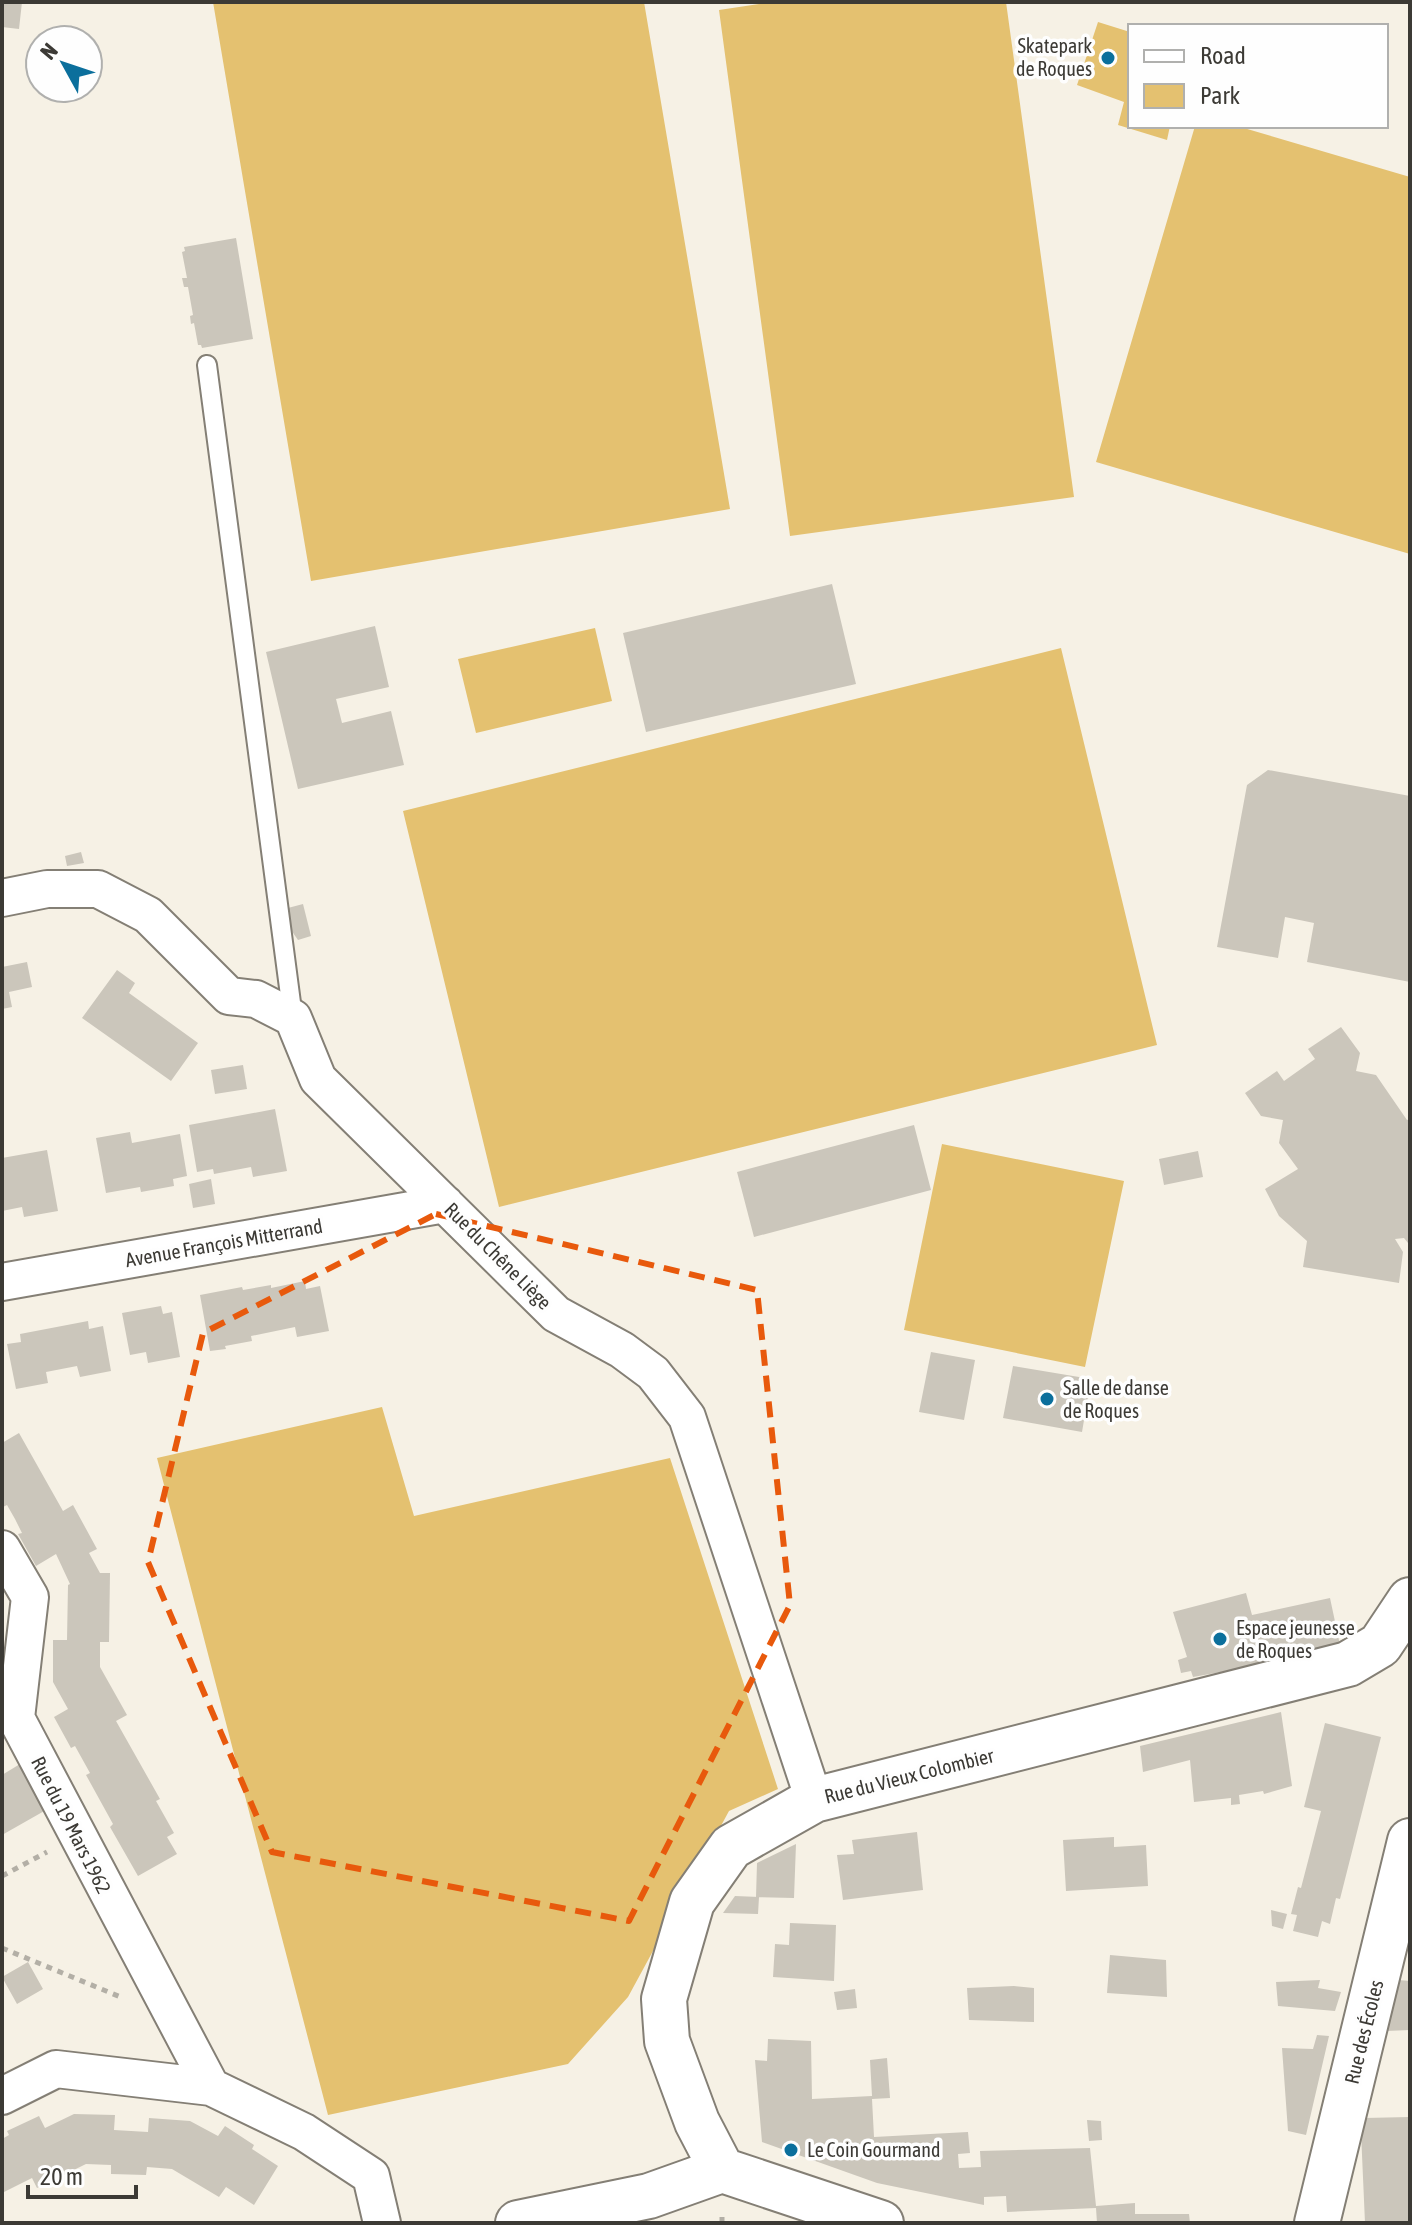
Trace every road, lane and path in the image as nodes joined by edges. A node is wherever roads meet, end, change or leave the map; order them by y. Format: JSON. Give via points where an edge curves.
{"nodes":[{"id":1,"x":207,"y":365,"type":"dead end"},
{"id":2,"x":2,"y":898,"type":"edge"},
{"id":3,"x":293,"y":1018,"type":"junction"},
{"id":4,"x":445,"y":1204,"type":"junction"},
{"id":5,"x":2,"y":1282,"type":"edge"},
{"id":6,"x":2,"y":1549,"type":"edge"},
{"id":7,"x":1410,"y":1600,"type":"edge"},
{"id":8,"x":9,"y":1722,"type":"edge"},
{"id":9,"x":814,"y":1800,"type":"junction"},
{"id":10,"x":76,"y":1836,"type":"junction"},
{"id":11,"x":1410,"y":1841,"type":"edge"},
{"id":12,"x":2,"y":1876,"type":"edge"},
{"id":13,"x":2,"y":1948,"type":"edge"},
{"id":14,"x":173,"y":2018,"type":"junction"},
{"id":15,"x":211,"y":2087,"type":"junction"},
{"id":16,"x":2,"y":2096,"type":"edge"},
{"id":17,"x":722,"y":2170,"type":"junction"},
{"id":18,"x":382,"y":2223,"type":"edge"},
{"id":19,"x":518,"y":2223,"type":"edge"},
{"id":20,"x":881,"y":2223,"type":"edge"},
{"id":21,"x":1317,"y":2223,"type":"edge"}],
"edges":[{"from":1,"to":3,"type":"lane"},
{"from":2,"to":3,"type":"street","via":[[47,889],[98,889],[148,915],[229,996],[256,999]]},
{"from":3,"to":4,"type":"street","name":"Rue du Chêne Liège","via":[[318,1079]]},
{"from":4,"to":5,"type":"street","name":"Avenue François Mitterrand"},
{"from":4,"to":9,"type":"street","name":"Rue du Chêne Liège","via":[[556,1314],[653,1373],[687,1417]]},
{"from":6,"to":8,"type":"street","name":"Rue du 19 Mars 1962","via":[[30,1597]]},
{"from":7,"to":9,"type":"street","name":"Rue du Vieux Colombier","via":[[1380,1645],[1348,1664]]},
{"from":8,"to":10,"type":"street","name":"Rue du 19 Mars 1962"},
{"from":9,"to":17,"type":"street","name":"Rue du Vieux Colombier","via":[[731,1847],[692,1902],[664,1999],[667,2041],[697,2122]]},
{"from":10,"to":12,"type":"path"},
{"from":10,"to":14,"type":"street","name":"Rue du 19 Mars 1962"},
{"from":11,"to":21,"type":"street","name":"Rue des Écoles"},
{"from":13,"to":14,"type":"path"},
{"from":14,"to":15,"type":"street","name":"Rue du 19 Mars 1962"},
{"from":15,"to":16,"type":"street","via":[[56,2069]]},
{"from":15,"to":18,"type":"street","via":[[304,2132],[371,2176]]},
{"from":17,"to":19,"type":"street","via":[[649,2196]]},
{"from":17,"to":20,"type":"street"}]}
